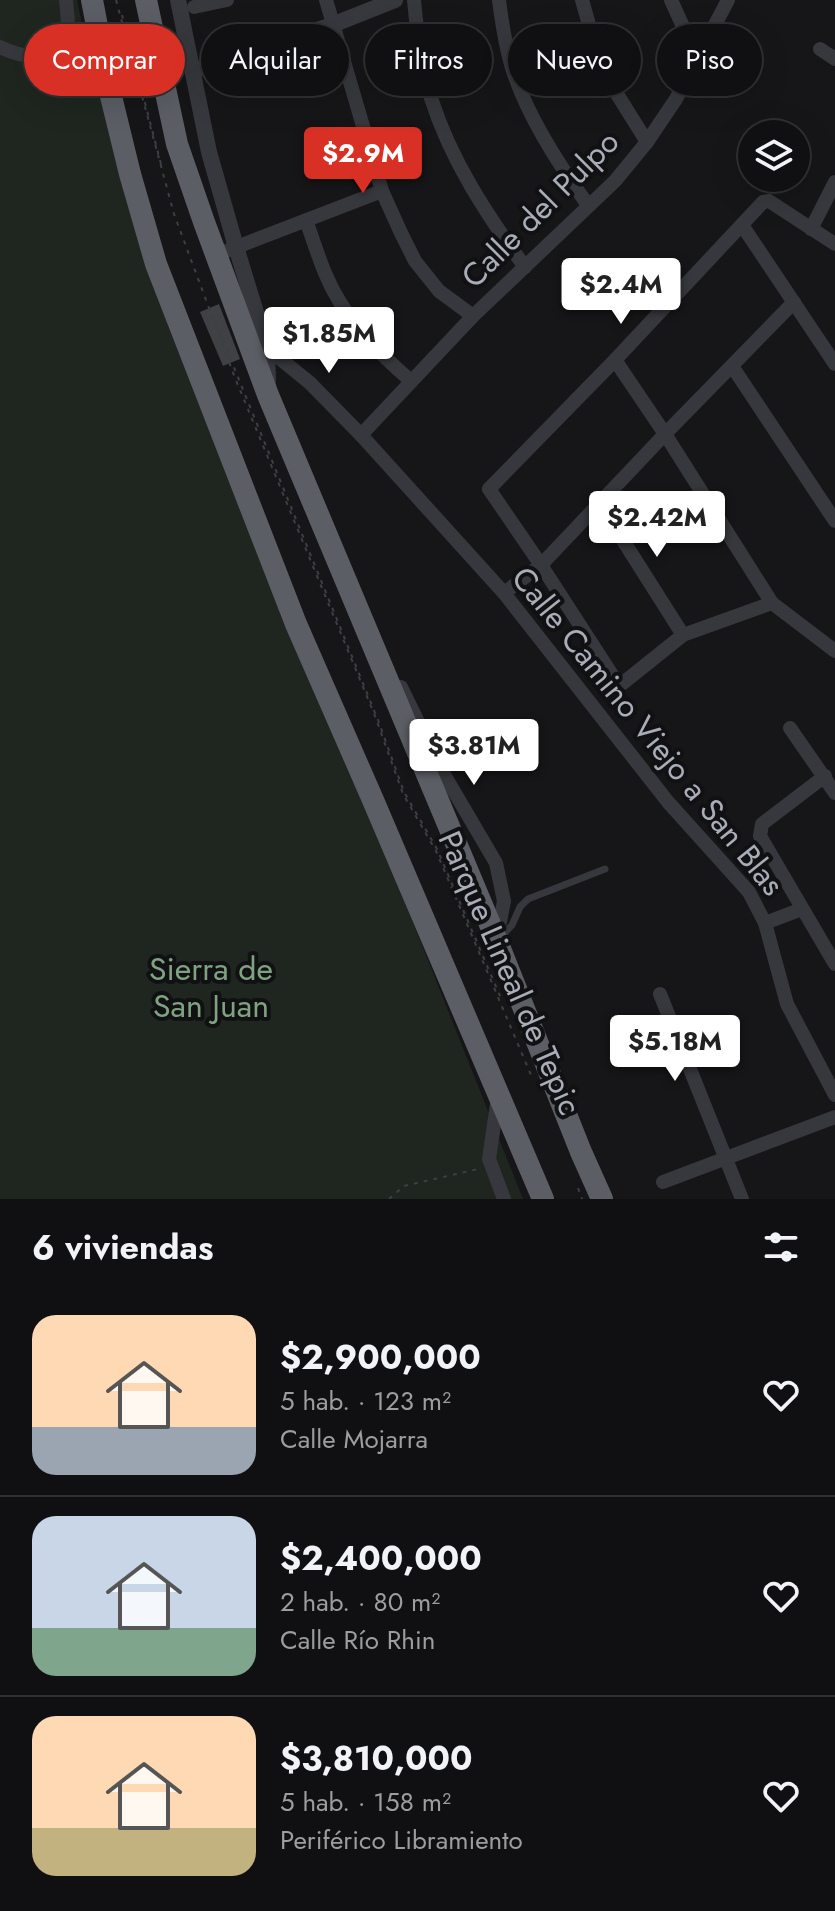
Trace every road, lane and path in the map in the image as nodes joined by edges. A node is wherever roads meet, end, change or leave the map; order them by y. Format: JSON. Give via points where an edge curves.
{"nodes":[{"id":1,"x":66,"y":0,"type":"edge"},
{"id":2,"x":92,"y":0,"type":"edge"},
{"id":3,"x":116,"y":0,"type":"edge"},
{"id":4,"x":146,"y":0,"type":"edge"},
{"id":5,"x":178,"y":0,"type":"edge"},
{"id":6,"x":227,"y":0,"type":"edge"},
{"id":7,"x":326,"y":0,"type":"edge"},
{"id":8,"x":395,"y":0,"type":"edge"},
{"id":9,"x":414,"y":0,"type":"edge"},
{"id":10,"x":499,"y":0,"type":"edge"},
{"id":11,"x":582,"y":0,"type":"edge"},
{"id":12,"x":671,"y":0,"type":"edge"},
{"id":13,"x":728,"y":0,"type":"edge"},
{"id":14,"x":194,"y":7,"type":"dead end"},
{"id":15,"x":332,"y":24,"type":"edge"},
{"id":16,"x":335,"y":24,"type":"edge"},
{"id":17,"x":682,"y":24,"type":"edge"},
{"id":18,"x":715,"y":24,"type":"edge"},
{"id":19,"x":0,"y":47,"type":"edge"},
{"id":20,"x":820,"y":49,"type":"dead end"},
{"id":21,"x":835,"y":59,"type":"edge"},
{"id":22,"x":201,"y":68,"type":"edge"},
{"id":23,"x":193,"y":71,"type":"junction"},
{"id":24,"x":349,"y":81,"type":"edge"},
{"id":25,"x":678,"y":96,"type":"edge"},
{"id":26,"x":647,"y":142,"type":"junction"},
{"id":27,"x":835,"y":182,"type":"edge"},
{"id":28,"x":382,"y":191,"type":"junction"},
{"id":29,"x":588,"y":205,"type":"junction"},
{"id":30,"x":306,"y":220,"type":"junction"},
{"id":31,"x":742,"y":225,"type":"junction"},
{"id":32,"x":811,"y":229,"type":"junction"},
{"id":33,"x":835,"y":244,"type":"edge"},
{"id":34,"x":226,"y":251,"type":"junction"},
{"id":35,"x":525,"y":267,"type":"junction"},
{"id":36,"x":794,"y":302,"type":"junction"},
{"id":37,"x":473,"y":316,"type":"junction"},
{"id":38,"x":267,"y":348,"type":"junction"},
{"id":39,"x":615,"y":360,"type":"junction"},
{"id":40,"x":835,"y":364,"type":"edge"},
{"id":41,"x":732,"y":366,"type":"junction"},
{"id":42,"x":236,"y":377,"type":"junction"},
{"id":43,"x":411,"y":381,"type":"junction"},
{"id":44,"x":268,"y":395,"type":"junction"},
{"id":45,"x":665,"y":434,"type":"junction"},
{"id":46,"x":361,"y":435,"type":"junction"},
{"id":47,"x":600,"y":504,"type":"junction"},
{"id":48,"x":835,"y":521,"type":"edge"},
{"id":49,"x":541,"y":565,"type":"junction"},
{"id":50,"x":504,"y":593,"type":"junction"},
{"id":51,"x":772,"y":603,"type":"junction"},
{"id":52,"x":683,"y":635,"type":"junction"},
{"id":53,"x":835,"y":651,"type":"edge"},
{"id":54,"x":790,"y":728,"type":"dead end"},
{"id":55,"x":825,"y":776,"type":"junction"},
{"id":56,"x":835,"y":793,"type":"edge"},
{"id":57,"x":605,"y":869,"type":"dead end"},
{"id":58,"x":802,"y":909,"type":"junction"},
{"id":59,"x":765,"y":923,"type":"junction"},
{"id":60,"x":497,"y":941,"type":"junction"},
{"id":61,"x":835,"y":964,"type":"edge"},
{"id":62,"x":660,"y":994,"type":"dead end"},
{"id":63,"x":533,"y":1073,"type":"dead end"},
{"id":64,"x":533,"y":1080,"type":"dead end"},
{"id":65,"x":498,"y":1092,"type":"junction"},
{"id":66,"x":835,"y":1095,"type":"edge"},
{"id":67,"x":835,"y":1117,"type":"edge"},
{"id":68,"x":725,"y":1158,"type":"junction"},
{"id":69,"x":491,"y":1166,"type":"junction"},
{"id":70,"x":663,"y":1182,"type":"dead end"},
{"id":71,"x":578,"y":1187,"type":"dead end"},
{"id":72,"x":389,"y":1199,"type":"edge"},
{"id":73,"x":504,"y":1199,"type":"edge"},
{"id":74,"x":543,"y":1199,"type":"edge"},
{"id":75,"x":583,"y":1199,"type":"edge"},
{"id":76,"x":602,"y":1199,"type":"edge"},
{"id":77,"x":742,"y":1199,"type":"edge"}],
"edges":[{"from":1,"to":19,"type":"street","via":[[67,32],[50,54],[33,57]]},
{"from":2,"to":65,"type":"highway","via":[[108,84],[156,264],[296,624]]},
{"from":3,"to":42,"type":"path","name":"Parque Lineal de Tepic","via":[[174,214]]},
{"from":4,"to":34,"type":"highway","via":[[177,144]]},
{"from":5,"to":23,"type":"street"},
{"from":6,"to":14,"type":"street"},
{"from":7,"to":15,"type":"street"},
{"from":8,"to":16,"type":"street"},
{"from":9,"to":35,"type":"street","via":[[431,97],[447,140],[468,182]]},
{"from":10,"to":29,"type":"street","via":[[514,74],[569,180]]},
{"from":11,"to":26,"type":"street","via":[[617,94]]},
{"from":12,"to":17,"type":"street"},
{"from":13,"to":18,"type":"street","name":"Calle del Pulpo"},
{"from":20,"to":21,"type":"street"},
{"from":22,"to":23,"type":"street"},
{"from":23,"to":34,"type":"street"},
{"from":24,"to":28,"type":"street"},
{"from":25,"to":26,"type":"street","name":"Calle del Pulpo"},
{"from":26,"to":29,"type":"street","name":"Calle del Pulpo"},
{"from":27,"to":32,"type":"street"},
{"from":28,"to":30,"type":"street"},
{"from":28,"to":37,"type":"street","via":[[415,261],[439,291]]},
{"from":29,"to":35,"type":"street","name":"Calle del Pulpo"},
{"from":30,"to":34,"type":"street"},
{"from":30,"to":43,"type":"street","via":[[326,276],[351,320]]},
{"from":31,"to":32,"type":"street","via":[[769,201]]},
{"from":31,"to":36,"type":"street"},
{"from":31,"to":39,"type":"street"},
{"from":32,"to":33,"type":"street"},
{"from":34,"to":38,"type":"street"},
{"from":34,"to":44,"type":"highway"},
{"from":35,"to":37,"type":"street","name":"Calle del Pulpo"},
{"from":36,"to":40,"type":"street"},
{"from":36,"to":41,"type":"street"},
{"from":37,"to":43,"type":"street","name":"Calle del Pulpo"},
{"from":38,"to":44,"type":"street"},
{"from":38,"to":46,"type":"street","name":"Calle Camino Viejo a San Blas"},
{"from":39,"to":45,"type":"street"},
{"from":39,"to":49,"type":"street","via":[[489,489]]},
{"from":41,"to":45,"type":"street"},
{"from":41,"to":48,"type":"street"},
{"from":42,"to":63,"type":"path","via":[[404,792],[437,849]]},
{"from":42,"to":64,"type":"path","name":"Parque Lineal de Tepic","via":[[403,794],[436,851]]},
{"from":43,"to":46,"type":"street","name":"Calle del Pulpo"},
{"from":44,"to":60,"type":"highway"},
{"from":45,"to":47,"type":"street"},
{"from":45,"to":51,"type":"street"},
{"from":46,"to":50,"type":"street","name":"Calle Camino Viejo a San Blas"},
{"from":47,"to":49,"type":"street"},
{"from":47,"to":52,"type":"street"},
{"from":49,"to":50,"type":"street"},
{"from":49,"to":52,"type":"street","via":[[618,684]]},
{"from":50,"to":59,"type":"street","name":"Calle Camino Viejo a San Blas","via":[[668,802],[749,892]]},
{"from":51,"to":52,"type":"street"},
{"from":51,"to":53,"type":"street"},
{"from":54,"to":55,"type":"street"},
{"from":55,"to":56,"type":"street"},
{"from":55,"to":58,"type":"street","via":[[760,830]]},
{"from":57,"to":60,"type":"lane","via":[[528,899]]},
{"from":58,"to":59,"type":"street"},
{"from":58,"to":61,"type":"street"},
{"from":59,"to":66,"type":"street","name":"Calle Camino Viejo a San Blas","via":[[787,1004]]},
{"from":60,"to":76,"type":"highway"},
{"from":62,"to":68,"type":"street"},
{"from":65,"to":69,"type":"street"},
{"from":65,"to":74,"type":"highway"},
{"from":67,"to":68,"type":"street"},
{"from":68,"to":70,"type":"street"},
{"from":68,"to":77,"type":"street"},
{"from":69,"to":72,"type":"path","via":[[404,1186]]},
{"from":69,"to":73,"type":"street"},
{"from":71,"to":75,"type":"path"}]}
